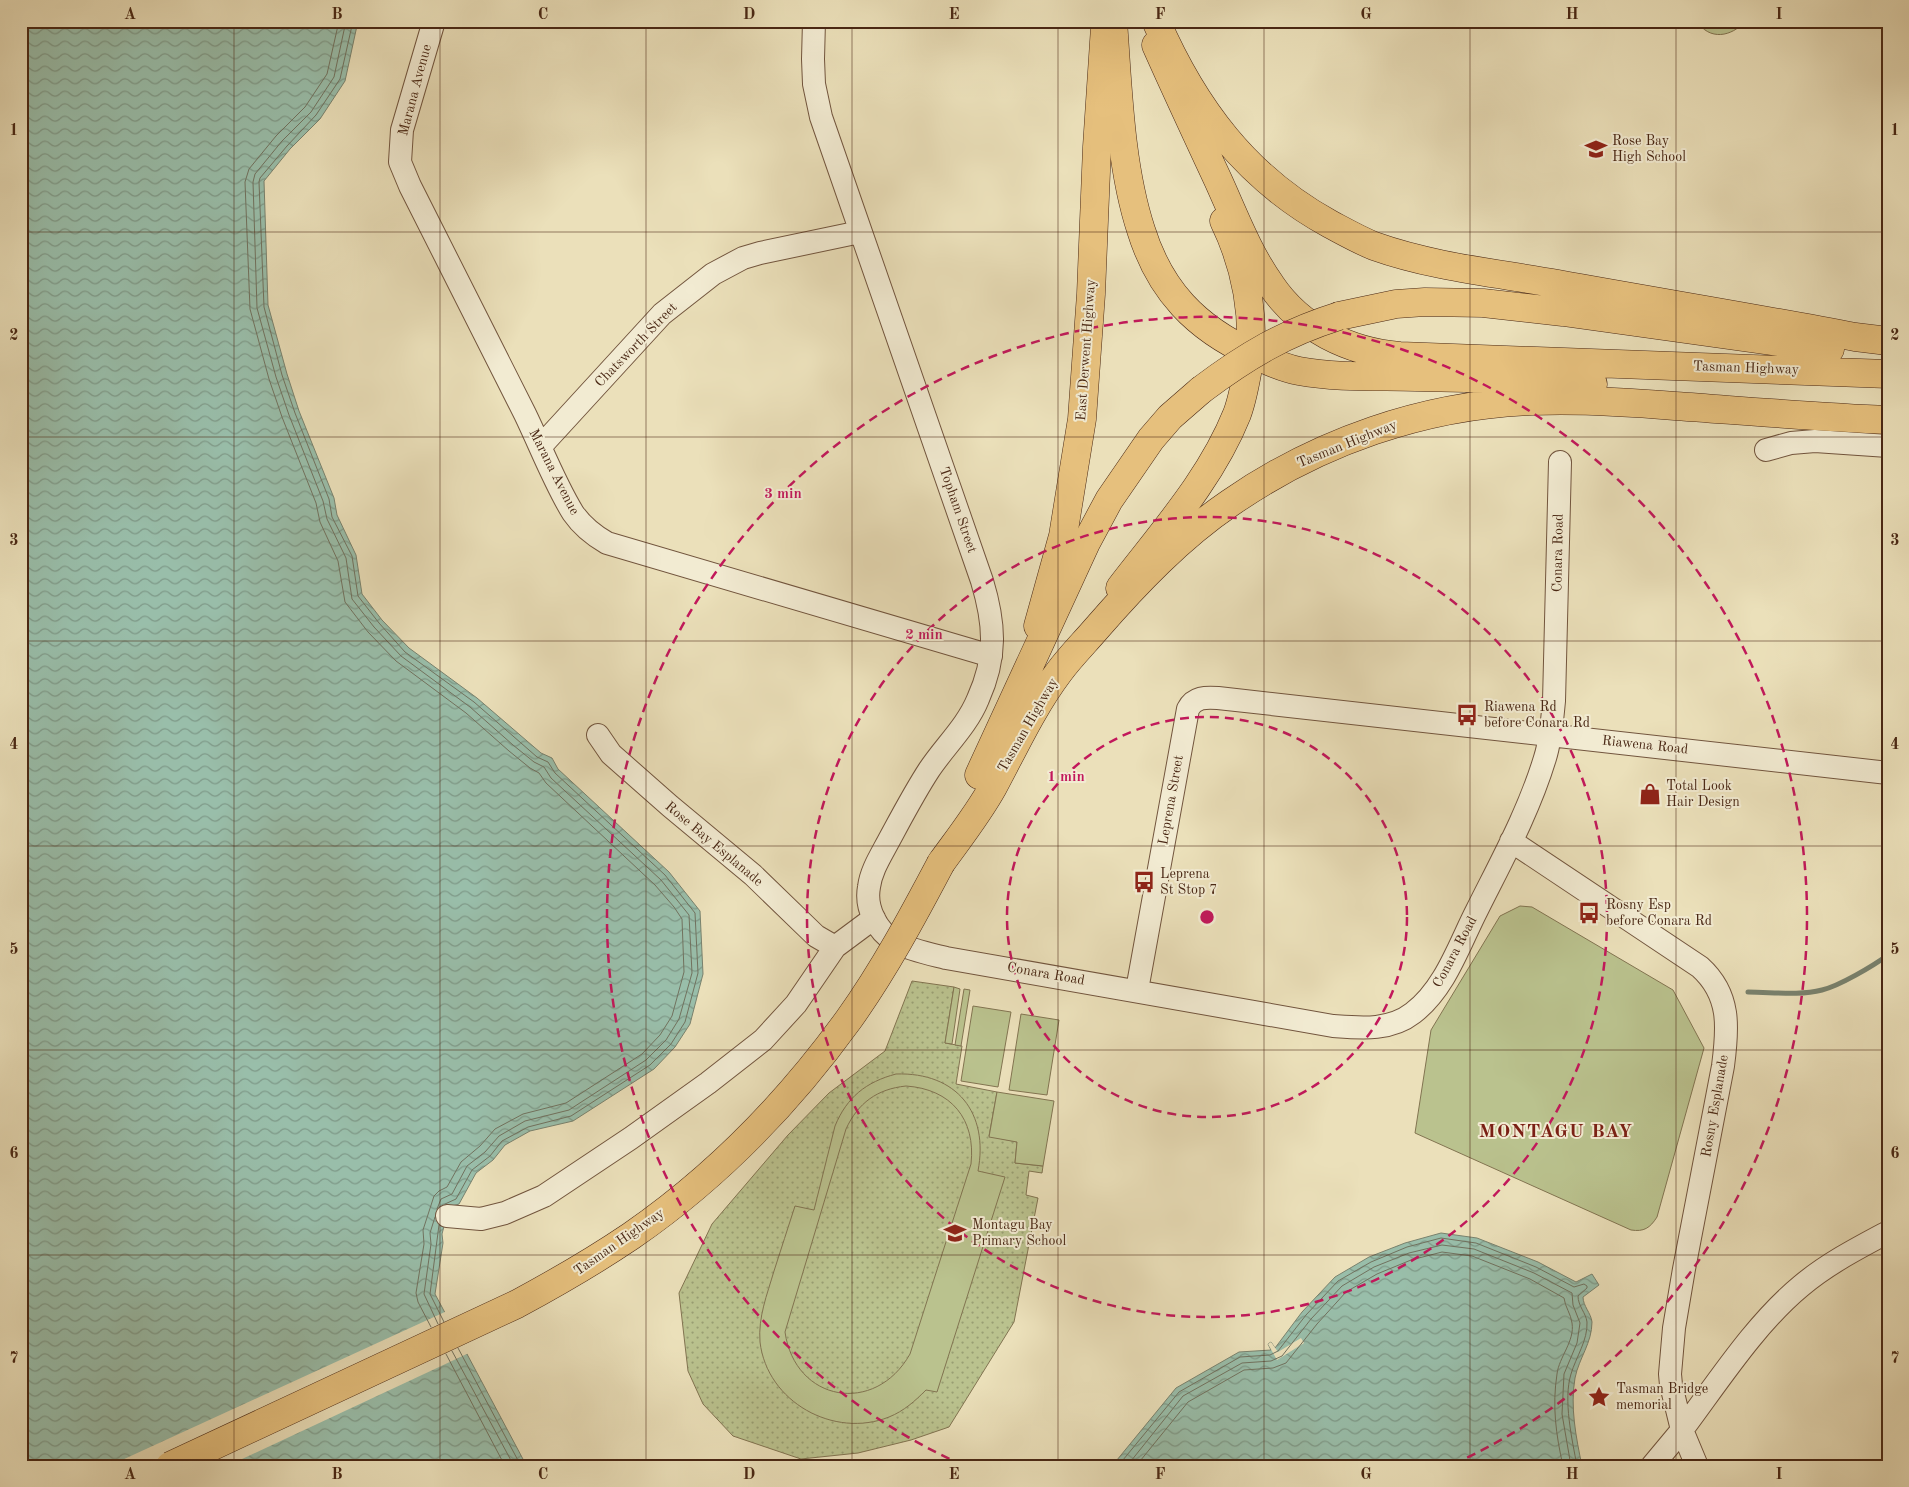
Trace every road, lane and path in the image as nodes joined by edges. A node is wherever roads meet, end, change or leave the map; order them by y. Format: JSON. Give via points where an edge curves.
{"nodes":[{"id":1,"x":434,"y":21,"type":"edge"},
{"id":2,"x":814,"y":21,"type":"edge"},
{"id":3,"x":1105,"y":21,"type":"edge"},
{"id":4,"x":1113,"y":21,"type":"edge"},
{"id":5,"x":1154,"y":29,"type":"edge"},
{"id":6,"x":860,"y":232,"type":"junction"},
{"id":7,"x":1888,"y":341,"type":"edge"},
{"id":8,"x":1888,"y":356,"type":"edge"},
{"id":9,"x":1888,"y":374,"type":"edge"},
{"id":10,"x":1789,"y":414,"type":"junction"},
{"id":11,"x":1888,"y":420,"type":"edge"},
{"id":12,"x":541,"y":446,"type":"junction"},
{"id":13,"x":1888,"y":446,"type":"edge"},
{"id":14,"x":1766,"y":450,"type":"dead end"},
{"id":15,"x":1560,"y":462,"type":"dead end"},
{"id":16,"x":991,"y":656,"type":"junction"},
{"id":17,"x":1061,"y":670,"type":"junction"},
{"id":18,"x":1025,"y":673,"type":"junction"},
{"id":19,"x":1194,"y":701,"type":"joint"},
{"id":20,"x":598,"y":735,"type":"dead end"},
{"id":21,"x":1551,"y":735,"type":"junction"},
{"id":22,"x":1888,"y":773,"type":"edge"},
{"id":23,"x":1511,"y":841,"type":"junction"},
{"id":24,"x":941,"y":863,"type":"junction"},
{"id":25,"x":874,"y":918,"type":"junction"},
{"id":26,"x":835,"y":947,"type":"junction"},
{"id":27,"x":927,"y":953,"type":"joint"},
{"id":28,"x":1137,"y":990,"type":"junction"},
{"id":29,"x":447,"y":1216,"type":"dead end"},
{"id":30,"x":1888,"y":1232,"type":"edge"},
{"id":31,"x":1682,"y":1430,"type":"junction"},
{"id":32,"x":1662,"y":1461,"type":"edge"},
{"id":33,"x":170,"y":1466,"type":"edge"},
{"id":34,"x":1697,"y":1466,"type":"edge"}],
"edges":[{"from":1,"to":12,"type":"street","name":"Marana Avenue","via":[[402,130],[400,162]]},
{"from":2,"to":6,"type":"street","name":"Topham Street","via":[[812,59],[816,100]]},
{"from":3,"to":18,"type":"main road","name":"East Derwent Highway","via":[[1082,419],[1063,536]]},
{"from":4,"to":10,"type":"main road","via":[[1126,157],[1141,231],[1159,273],[1181,304],[1213,333],[1233,345],[1275,364],[1322,374],[1587,383],[1770,404]]},
{"from":5,"to":7,"type":"main road","via":[[1193,94],[1238,154],[1286,197],[1359,239],[1402,254],[1464,268]]},
{"from":5,"to":9,"type":"main road","name":"Tasman Highway","via":[[1261,270],[1285,302],[1308,323],[1333,338],[1358,349],[1381,354]]},
{"from":5,"to":17,"type":"main road","via":[[1182,127],[1226,225],[1242,270],[1250,311],[1250,352],[1237,412],[1212,464]]},
{"from":6,"to":12,"type":"street","name":"Chatsworth Street","via":[[760,253],[713,274],[662,314]]},
{"from":6,"to":16,"type":"street","name":"Topham Street","via":[[982,581],[992,618]]},
{"from":8,"to":18,"type":"main road","name":"Tasman Highway","bridge":true,"via":[[1483,303],[1396,304],[1339,316],[1299,330],[1245,358],[1201,390],[1151,439],[1109,500]]},
{"from":10,"to":11,"type":"main road","name":"Tasman Highway"},
{"from":10,"to":17,"type":"main road","name":"Tasman Highway","via":[[1639,403],[1532,401],[1436,412],[1382,428],[1296,463],[1208,519],[1127,594]]},
{"from":10,"to":24,"type":"main road","name":"Tasman Highway","via":[[1773,420],[1565,412],[1488,420],[1410,438],[1352,458],[1288,486],[1234,519],[1176,565],[1133,607],[1096,650]]},
{"from":12,"to":16,"type":"street","name":"Marana Avenue","via":[[574,514],[596,537],[607,543]]},
{"from":13,"to":14,"type":"street","via":[[1815,441]]},
{"from":15,"to":21,"type":"street","name":"Conara Road"},
{"from":16,"to":25,"type":"street","name":"Topham Street","via":[[972,713],[928,771],[878,861],[868,888]]},
{"from":17,"to":24,"type":"main road","name":"Tasman Highway","via":[[1023,728],[987,796]]},
{"from":18,"to":24,"type":"main road","name":"Tasman Highway"},
{"from":19,"to":21,"type":"street","name":"Riawena Road","via":[[1218,698]]},
{"from":19,"to":28,"type":"street","name":"Leprena Street","via":[[1186,717]]},
{"from":20,"to":26,"type":"street","name":"Rose Bay Esplanade","via":[[611,754],[753,875],[816,936]]},
{"from":21,"to":22,"type":"street","name":"Riawena Road"},
{"from":21,"to":23,"type":"street","name":"Conara Road","via":[[1535,787]]},
{"from":23,"to":28,"type":"street","name":"Conara Road","via":[[1439,986],[1401,1021],[1366,1028],[1333,1026]]},
{"from":23,"to":31,"type":"street","name":"Rosny Esplanade","via":[[1700,967],[1710,976],[1722,999],[1726,1029],[1723,1066],[1684,1269],[1671,1358],[1671,1385]]},
{"from":24,"to":33,"type":"main road","name":"Tasman Highway","bridge":true,"via":[[870,986],[816,1062],[748,1138],[685,1195],[632,1236],[518,1304]]},
{"from":25,"to":26,"type":"street"},
{"from":25,"to":27,"type":"street","name":"Topham Street","via":[[886,935],[896,942]]},
{"from":26,"to":29,"type":"street","via":[[796,1004],[763,1040],[631,1138],[544,1196],[513,1210],[480,1219]]},
{"from":27,"to":28,"type":"street","name":"Conara Road"},
{"from":30,"to":31,"type":"street","via":[[1823,1269],[1782,1303]]},
{"from":31,"to":32,"type":"street"},
{"from":31,"to":34,"type":"street","name":"Rosny Esplanade"}]}
